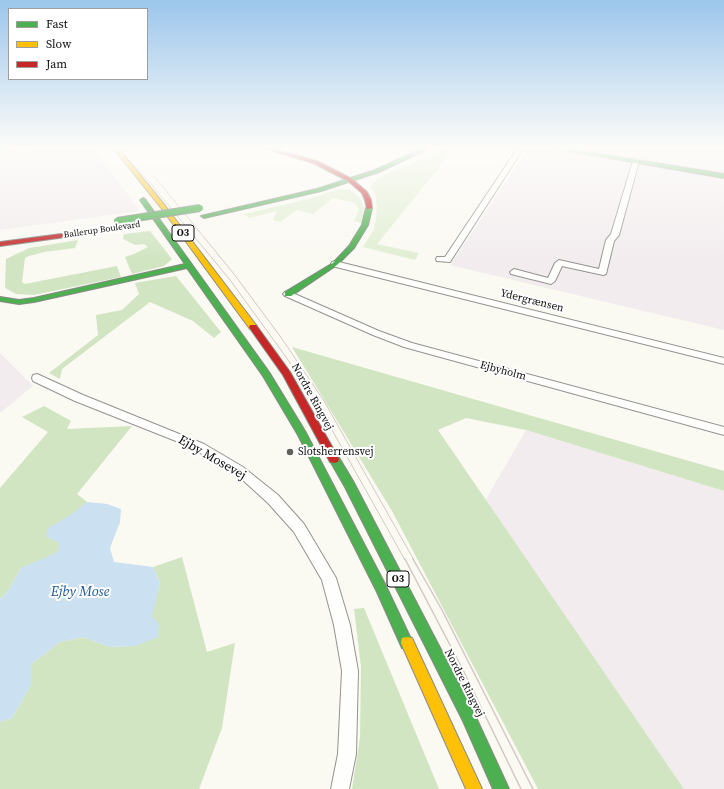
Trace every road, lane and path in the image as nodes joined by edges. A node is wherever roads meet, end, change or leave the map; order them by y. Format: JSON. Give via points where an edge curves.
{"nodes":[{"id":1,"x":146,"y":186,"type":"edge"},
{"id":2,"x":304,"y":186,"type":"edge"},
{"id":3,"x":319,"y":186,"type":"edge"},
{"id":4,"x":329,"y":186,"type":"edge"},
{"id":5,"x":357,"y":186,"type":"edge"},
{"id":6,"x":496,"y":186,"type":"edge"},
{"id":7,"x":629,"y":186,"type":"edge"},
{"id":8,"x":138,"y":193,"type":"dead end"},
{"id":9,"x":202,"y":212,"type":"junction"},
{"id":10,"x":223,"y":212,"type":"junction"},
{"id":11,"x":120,"y":224,"type":"junction"},
{"id":12,"x":0,"y":236,"type":"edge"},
{"id":13,"x":0,"y":244,"type":"edge"},
{"id":14,"x":440,"y":259,"type":"dead end"},
{"id":15,"x":335,"y":264,"type":"junction"},
{"id":16,"x":189,"y":265,"type":"junction"},
{"id":17,"x":514,"y":272,"type":"dead end"},
{"id":18,"x":288,"y":294,"type":"joint"},
{"id":19,"x":0,"y":299,"type":"edge"},
{"id":20,"x":724,"y":361,"type":"edge"},
{"id":21,"x":37,"y":378,"type":"dead end"},
{"id":22,"x":724,"y":431,"type":"edge"},
{"id":23,"x":340,"y":789,"type":"edge"},
{"id":24,"x":474,"y":789,"type":"edge"},
{"id":25,"x":501,"y":789,"type":"edge"}],
"edges":[{"from":1,"to":25,"type":"street","name":"Nordre Ringvej","number":"O3","via":[[298,392],[349,484],[468,716]]},
{"from":2,"to":9,"type":"street"},
{"from":3,"to":10,"type":"street"},
{"from":4,"to":10,"type":"street"},
{"from":5,"to":15,"type":"street","via":[[364,192],[370,211],[358,239]]},
{"from":6,"to":14,"type":"street","via":[[447,260]]},
{"from":7,"to":17,"type":"street","via":[[616,235],[610,240],[603,272],[559,263],[551,281]]},
{"from":8,"to":16,"type":"street","number":"O3"},
{"from":9,"to":10,"type":"street"},
{"from":9,"to":11,"type":"street","name":"Ballerup Boulevard"},
{"from":11,"to":12,"type":"street","name":"Ballerup Boulevard"},
{"from":11,"to":13,"type":"street","name":"Ballerup Boulevard"},
{"from":15,"to":18,"type":"street"},
{"from":15,"to":20,"type":"street","name":"Ydergrænsen"},
{"from":16,"to":19,"type":"street","via":[[34,300],[19,302]]},
{"from":16,"to":24,"type":"street","number":"O3","via":[[266,374],[302,434],[381,588]]},
{"from":18,"to":22,"type":"street","name":"Ejbyholm","via":[[408,345]]},
{"from":21,"to":23,"type":"street","name":"Ejby Mosevej","via":[[206,451],[248,477],[274,499],[299,528],[329,578],[342,625],[350,671],[347,754]]}]}
